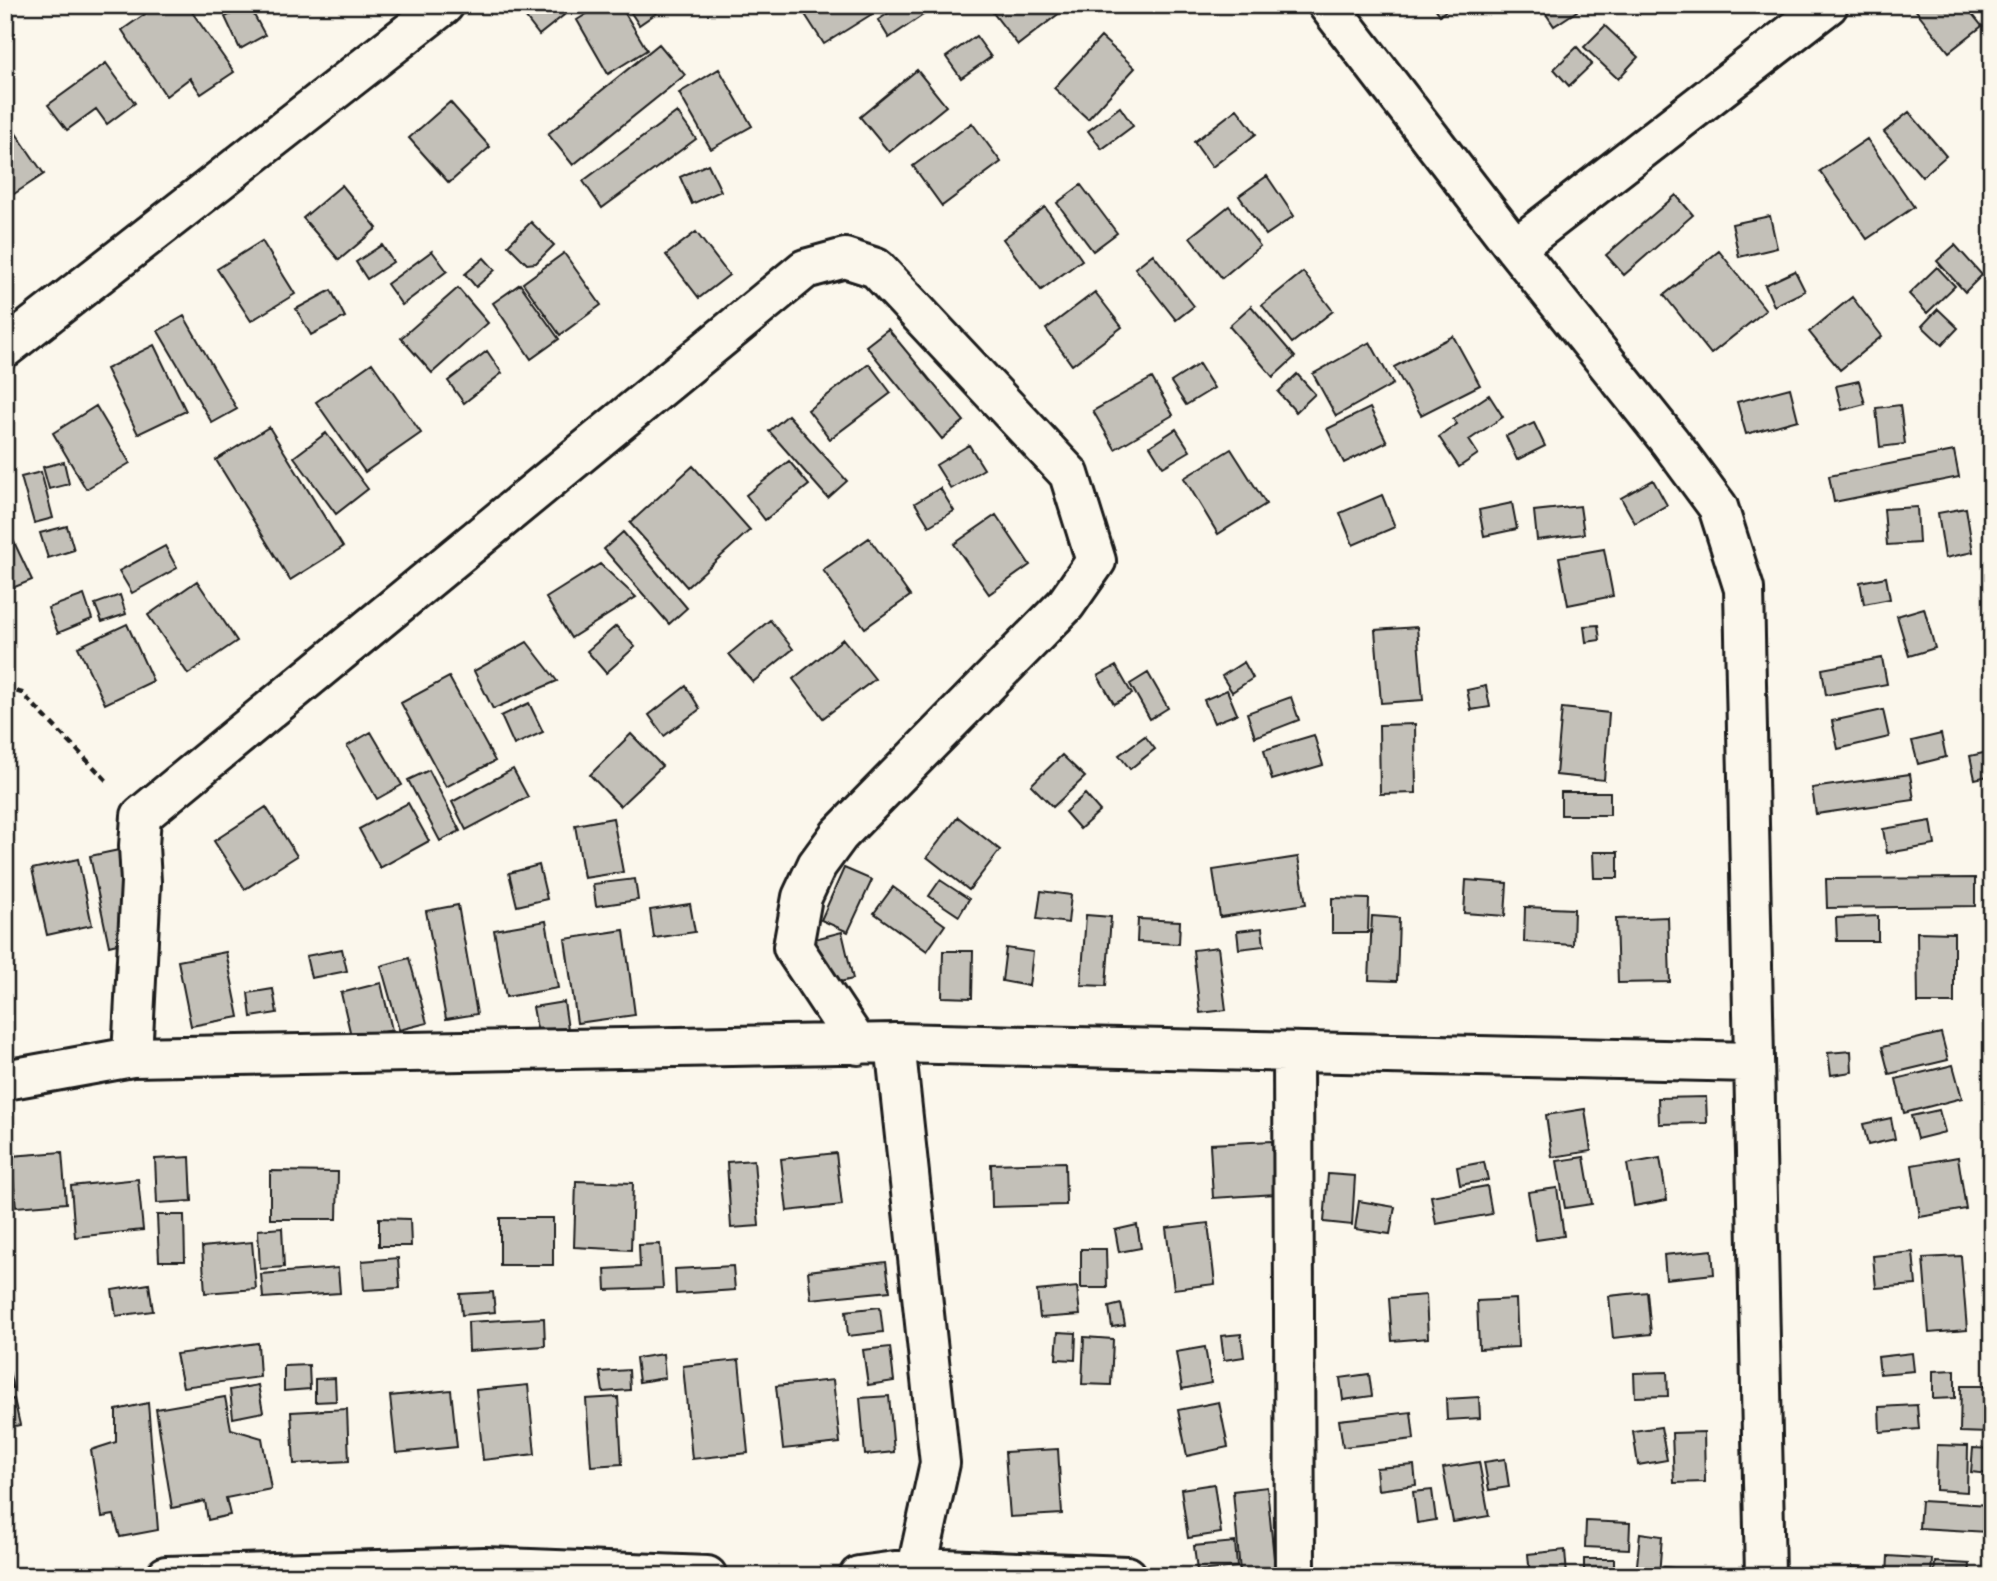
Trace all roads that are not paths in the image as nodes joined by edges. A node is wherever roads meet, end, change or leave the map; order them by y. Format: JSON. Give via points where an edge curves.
{"nodes":[{"id":1,"x":443,"y":5,"type":"edge"},
{"id":2,"x":1328,"y":5,"type":"edge"},
{"id":3,"x":1828,"y":5,"type":"edge"},
{"id":4,"x":1515,"y":248,"type":"junction"},
{"id":5,"x":5,"y":348,"type":"edge"},
{"id":6,"x":876,"y":1044,"type":"junction"},
{"id":7,"x":1293,"y":1052,"type":"junction"},
{"id":8,"x":132,"y":1057,"type":"junction"},
{"id":9,"x":1753,"y":1062,"type":"junction"},
{"id":10,"x":5,"y":1080,"type":"edge"},
{"id":11,"x":917,"y":1567,"type":"junction"},
{"id":12,"x":166,"y":1576,"type":"edge"},
{"id":13,"x":707,"y":1576,"type":"edge"},
{"id":14,"x":859,"y":1576,"type":"edge"},
{"id":15,"x":1127,"y":1576,"type":"edge"},
{"id":16,"x":1295,"y":1576,"type":"edge"},
{"id":17,"x":1765,"y":1576,"type":"edge"}],
"edges":[{"from":1,"to":5,"type":"street"},
{"from":2,"to":4,"type":"street"},
{"from":3,"to":4,"type":"street"},
{"from":4,"to":9,"type":"street","via":[[1718,507],[1744,589]]},
{"from":6,"to":7,"type":"street"},
{"from":6,"to":8,"type":"street"},
{"from":6,"to":8,"type":"street","via":[[793,947],[802,897],[817,865],[839,835],[1066,604],[1096,561],[1069,474],[876,268],[845,258],[805,269],[141,816]]},
{"from":6,"to":11,"type":"street","via":[[940,1463]]},
{"from":7,"to":9,"type":"street"},
{"from":7,"to":16,"type":"street"},
{"from":8,"to":10,"type":"street"},
{"from":9,"to":17,"type":"street"},
{"from":11,"to":14,"type":"street"},
{"from":11,"to":15,"type":"street"},
{"from":12,"to":13,"type":"street","via":[[484,1567]]}]}
